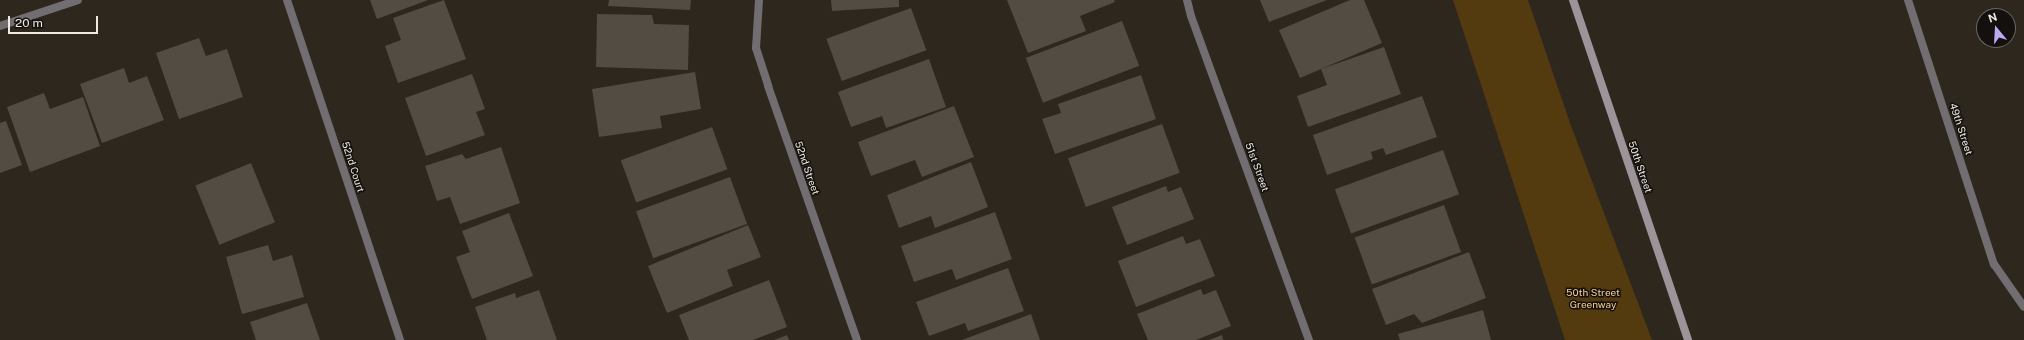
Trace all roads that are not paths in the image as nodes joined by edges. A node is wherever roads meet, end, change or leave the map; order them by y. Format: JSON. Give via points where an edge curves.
{"nodes":[{"id":1,"x":78,"y":0,"type":"edge"},
{"id":2,"x":287,"y":0,"type":"edge"},
{"id":3,"x":759,"y":0,"type":"edge"},
{"id":4,"x":1187,"y":0,"type":"edge"},
{"id":5,"x":1573,"y":0,"type":"edge"},
{"id":6,"x":1908,"y":0,"type":"edge"},
{"id":7,"x":0,"y":26,"type":"edge"},
{"id":8,"x":2024,"y":306,"type":"edge"},
{"id":9,"x":400,"y":340,"type":"edge"},
{"id":10,"x":857,"y":340,"type":"edge"},
{"id":11,"x":1309,"y":340,"type":"edge"},
{"id":12,"x":1688,"y":340,"type":"edge"}],
"edges":[{"from":1,"to":7,"type":"street"},
{"from":2,"to":9,"type":"street","name":"52nd Court"},
{"from":3,"to":10,"type":"street","name":"52nd Street","via":[[756,48]]},
{"from":4,"to":11,"type":"street","name":"51st Street"},
{"from":5,"to":12,"type":"main road","name":"50th Street"},
{"from":6,"to":8,"type":"street","name":"49th Street","via":[[1994,264]]}]}
